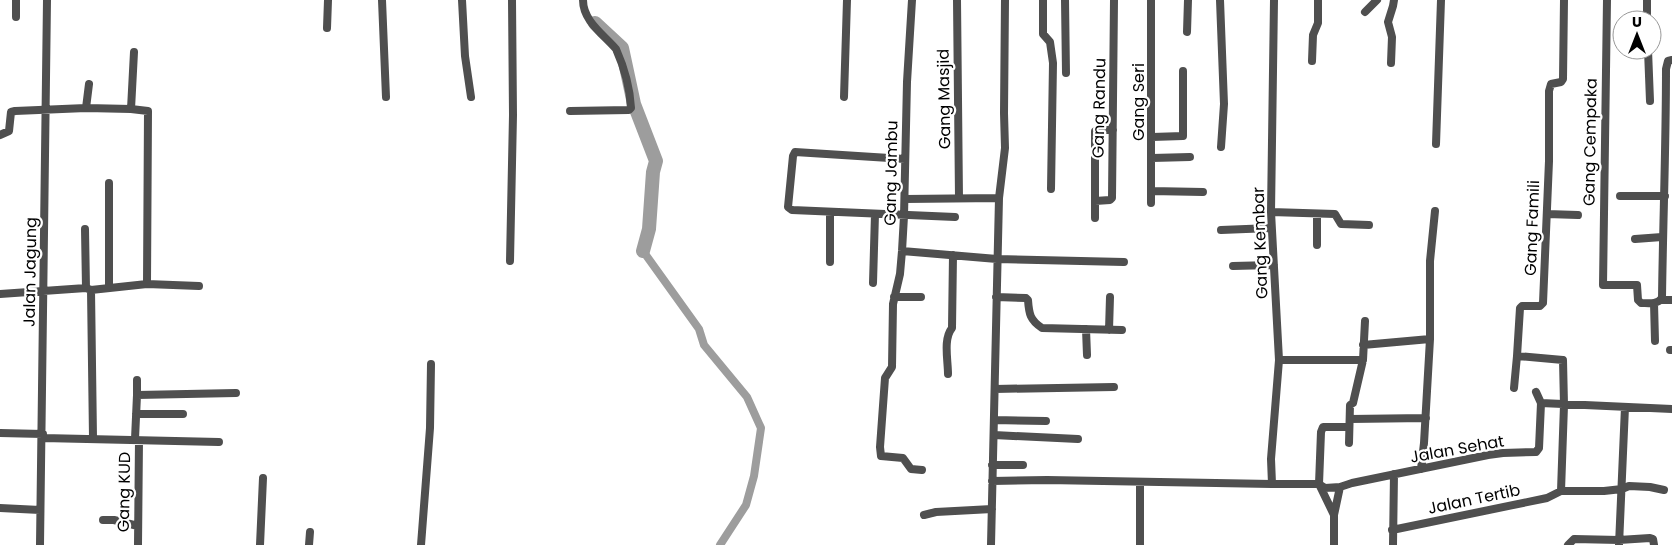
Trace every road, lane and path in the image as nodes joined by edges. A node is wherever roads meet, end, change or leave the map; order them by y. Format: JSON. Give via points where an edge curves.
{"nodes":[{"id":1,"x":16,"y":0,"type":"edge"},
{"id":2,"x":48,"y":0,"type":"edge"},
{"id":3,"x":328,"y":0,"type":"edge"},
{"id":4,"x":382,"y":0,"type":"edge"},
{"id":5,"x":462,"y":0,"type":"edge"},
{"id":6,"x":512,"y":0,"type":"edge"},
{"id":7,"x":583,"y":0,"type":"edge"},
{"id":8,"x":847,"y":0,"type":"edge"},
{"id":9,"x":912,"y":0,"type":"edge"},
{"id":10,"x":957,"y":0,"type":"edge"},
{"id":11,"x":1005,"y":0,"type":"edge"},
{"id":12,"x":1043,"y":0,"type":"edge"},
{"id":13,"x":1065,"y":0,"type":"edge"},
{"id":14,"x":1114,"y":0,"type":"edge"},
{"id":15,"x":1151,"y":0,"type":"edge"},
{"id":16,"x":1188,"y":0,"type":"edge"},
{"id":17,"x":1220,"y":0,"type":"edge"},
{"id":18,"x":1274,"y":0,"type":"edge"},
{"id":19,"x":1318,"y":0,"type":"edge"},
{"id":20,"x":1377,"y":0,"type":"edge"},
{"id":21,"x":1394,"y":0,"type":"edge"},
{"id":22,"x":1441,"y":0,"type":"edge"},
{"id":23,"x":1564,"y":0,"type":"edge"},
{"id":24,"x":1607,"y":0,"type":"edge"},
{"id":25,"x":1365,"y":12,"type":"dead end"},
{"id":26,"x":16,"y":16,"type":"dead end"},
{"id":27,"x":327,"y":28,"type":"dead end"},
{"id":28,"x":1187,"y":32,"type":"dead end"},
{"id":29,"x":134,"y":52,"type":"dead end"},
{"id":30,"x":1648,"y":60,"type":"edge"},
{"id":31,"x":1672,"y":60,"type":"edge"},
{"id":32,"x":1312,"y":61,"type":"dead end"},
{"id":33,"x":1391,"y":63,"type":"dead end"},
{"id":34,"x":1183,"y":71,"type":"dead end"},
{"id":35,"x":1066,"y":74,"type":"dead end"},
{"id":36,"x":89,"y":84,"type":"dead end"},
{"id":37,"x":386,"y":97,"type":"dead end"},
{"id":38,"x":471,"y":97,"type":"dead end"},
{"id":39,"x":844,"y":97,"type":"dead end"},
{"id":40,"x":1669,"y":99,"type":"edge"},
{"id":41,"x":1650,"y":101,"type":"dead end"},
{"id":42,"x":86,"y":108,"type":"junction"},
{"id":43,"x":46,"y":109,"type":"junction"},
{"id":44,"x":131,"y":109,"type":"junction"},
{"id":45,"x":570,"y":111,"type":"dead end"},
{"id":46,"x":1113,"y":130,"type":"junction"},
{"id":47,"x":0,"y":135,"type":"edge"},
{"id":48,"x":1152,"y":137,"type":"junction"},
{"id":49,"x":1436,"y":144,"type":"dead end"},
{"id":50,"x":1221,"y":147,"type":"dead end"},
{"id":51,"x":1152,"y":158,"type":"junction"},
{"id":52,"x":1190,"y":158,"type":"dead end"},
{"id":53,"x":905,"y":159,"type":"junction"},
{"id":54,"x":109,"y":183,"type":"dead end"},
{"id":55,"x":1051,"y":189,"type":"dead end"},
{"id":56,"x":1151,"y":191,"type":"junction"},
{"id":57,"x":1203,"y":192,"type":"dead end"},
{"id":58,"x":1620,"y":196,"type":"dead end"},
{"id":59,"x":959,"y":198,"type":"junction"},
{"id":60,"x":999,"y":198,"type":"junction"},
{"id":61,"x":1667,"y":198,"type":"edge"},
{"id":62,"x":905,"y":199,"type":"junction"},
{"id":63,"x":1094,"y":201,"type":"junction"},
{"id":64,"x":1151,"y":203,"type":"dead end"},
{"id":65,"x":1435,"y":211,"type":"dead end"},
{"id":66,"x":830,"y":212,"type":"junction"},
{"id":67,"x":1271,"y":212,"type":"junction"},
{"id":68,"x":875,"y":214,"type":"junction"},
{"id":69,"x":1317,"y":214,"type":"junction"},
{"id":70,"x":1547,"y":214,"type":"junction"},
{"id":71,"x":1578,"y":215,"type":"dead end"},
{"id":72,"x":904,"y":216,"type":"junction"},
{"id":73,"x":955,"y":217,"type":"dead end"},
{"id":74,"x":1094,"y":218,"type":"dead end"},
{"id":75,"x":1369,"y":225,"type":"dead end"},
{"id":76,"x":1272,"y":228,"type":"junction"},
{"id":77,"x":85,"y":229,"type":"dead end"},
{"id":78,"x":1221,"y":230,"type":"dead end"},
{"id":79,"x":1662,"y":237,"type":"junction"},
{"id":80,"x":1635,"y":239,"type":"dead end"},
{"id":81,"x":1317,"y":245,"type":"dead end"},
{"id":82,"x":902,"y":252,"type":"junction"},
{"id":83,"x":953,"y":255,"type":"junction"},
{"id":84,"x":997,"y":259,"type":"junction"},
{"id":85,"x":510,"y":261,"type":"dead end"},
{"id":86,"x":830,"y":262,"type":"dead end"},
{"id":87,"x":1124,"y":262,"type":"dead end"},
{"id":88,"x":1274,"y":265,"type":"junction"},
{"id":89,"x":1233,"y":266,"type":"dead end"},
{"id":90,"x":873,"y":283,"type":"dead end"},
{"id":91,"x":147,"y":284,"type":"junction"},
{"id":92,"x":199,"y":286,"type":"dead end"},
{"id":93,"x":109,"y":287,"type":"junction"},
{"id":94,"x":88,"y":289,"type":"junction"},
{"id":95,"x":43,"y":291,"type":"junction"},
{"id":96,"x":0,"y":294,"type":"edge"},
{"id":97,"x":1110,"y":296,"type":"dead end"},
{"id":98,"x":894,"y":297,"type":"junction"},
{"id":99,"x":920,"y":297,"type":"dead end"},
{"id":100,"x":996,"y":297,"type":"junction"},
{"id":101,"x":1672,"y":300,"type":"edge"},
{"id":102,"x":1658,"y":302,"type":"junction"},
{"id":103,"x":1365,"y":321,"type":"dead end"},
{"id":104,"x":1086,"y":329,"type":"junction"},
{"id":105,"x":1109,"y":330,"type":"junction"},
{"id":106,"x":1122,"y":330,"type":"dead end"},
{"id":107,"x":1430,"y":339,"type":"junction"},
{"id":108,"x":1654,"y":341,"type":"dead end"},
{"id":109,"x":1363,"y":345,"type":"junction"},
{"id":110,"x":1086,"y":355,"type":"dead end"},
{"id":111,"x":1517,"y":356,"type":"junction"},
{"id":112,"x":1279,"y":360,"type":"junction"},
{"id":113,"x":1362,"y":360,"type":"junction"},
{"id":114,"x":431,"y":364,"type":"dead end"},
{"id":115,"x":948,"y":374,"type":"dead end"},
{"id":116,"x":136,"y":380,"type":"dead end"},
{"id":117,"x":1114,"y":388,"type":"dead end"},
{"id":118,"x":1514,"y":388,"type":"dead end"},
{"id":119,"x":995,"y":389,"type":"junction"},
{"id":120,"x":1536,"y":392,"type":"dead end"},
{"id":121,"x":236,"y":393,"type":"dead end"},
{"id":122,"x":137,"y":395,"type":"junction"},
{"id":123,"x":1541,"y":403,"type":"junction"},
{"id":124,"x":1564,"y":405,"type":"junction"},
{"id":125,"x":1625,"y":407,"type":"junction"},
{"id":126,"x":1672,"y":409,"type":"edge"},
{"id":127,"x":136,"y":414,"type":"junction"},
{"id":128,"x":183,"y":414,"type":"dead end"},
{"id":129,"x":1426,"y":418,"type":"junction"},
{"id":130,"x":994,"y":420,"type":"junction"},
{"id":131,"x":1046,"y":421,"type":"dead end"},
{"id":132,"x":1349,"y":423,"type":"junction"},
{"id":133,"x":0,"y":433,"type":"edge"},
{"id":134,"x":994,"y":435,"type":"junction"},
{"id":135,"x":43,"y":436,"type":"junction"},
{"id":136,"x":93,"y":438,"type":"junction"},
{"id":137,"x":137,"y":439,"type":"junction"},
{"id":138,"x":1078,"y":439,"type":"dead end"},
{"id":139,"x":219,"y":442,"type":"dead end"},
{"id":140,"x":1348,"y":443,"type":"dead end"},
{"id":141,"x":992,"y":465,"type":"junction"},
{"id":142,"x":1023,"y":465,"type":"dead end"},
{"id":143,"x":1421,"y":469,"type":"junction"},
{"id":144,"x":922,"y":470,"type":"dead end"},
{"id":145,"x":1394,"y":474,"type":"junction"},
{"id":146,"x":263,"y":478,"type":"dead end"},
{"id":147,"x":992,"y":481,"type":"junction"},
{"id":148,"x":1140,"y":482,"type":"junction"},
{"id":149,"x":1272,"y":484,"type":"junction"},
{"id":150,"x":1319,"y":484,"type":"junction"},
{"id":151,"x":1340,"y":488,"type":"junction"},
{"id":152,"x":1622,"y":489,"type":"junction"},
{"id":153,"x":1664,"y":490,"type":"dead end"},
{"id":154,"x":1561,"y":491,"type":"junction"},
{"id":155,"x":0,"y":508,"type":"edge"},
{"id":156,"x":992,"y":509,"type":"junction"},
{"id":157,"x":40,"y":510,"type":"junction"},
{"id":158,"x":924,"y":515,"type":"dead end"},
{"id":159,"x":1334,"y":515,"type":"junction"},
{"id":160,"x":102,"y":520,"type":"dead end"},
{"id":161,"x":138,"y":526,"type":"junction"},
{"id":162,"x":1392,"y":530,"type":"junction"},
{"id":163,"x":310,"y":532,"type":"dead end"},
{"id":164,"x":1619,"y":542,"type":"edge"},
{"id":165,"x":40,"y":545,"type":"edge"},
{"id":166,"x":138,"y":545,"type":"edge"},
{"id":167,"x":260,"y":545,"type":"edge"},
{"id":168,"x":309,"y":545,"type":"edge"},
{"id":169,"x":421,"y":545,"type":"edge"},
{"id":170,"x":991,"y":545,"type":"edge"},
{"id":171,"x":1140,"y":545,"type":"edge"},
{"id":172,"x":1334,"y":545,"type":"edge"},
{"id":173,"x":1393,"y":545,"type":"edge"},
{"id":174,"x":1568,"y":545,"type":"edge"},
{"id":175,"x":1654,"y":545,"type":"edge"}],
"edges":[{"from":1,"to":26,"type":"street"},
{"from":2,"to":43,"type":"street","name":"Jalan Jagung"},
{"from":3,"to":27,"type":"street"},
{"from":4,"to":37,"type":"street"},
{"from":5,"to":38,"type":"street"},
{"from":6,"to":85,"type":"street"},
{"from":7,"to":45,"type":"street","via":[[589,20],[616,49],[628,86],[631,108]]},
{"from":8,"to":39,"type":"street"},
{"from":9,"to":53,"type":"street","name":"Gang Jambu"},
{"from":10,"to":59,"type":"street","name":"Gang Masjid"},
{"from":11,"to":60,"type":"street","via":[[1005,148]]},
{"from":12,"to":55,"type":"street","via":[[1043,34],[1050,42],[1053,63]]},
{"from":13,"to":35,"type":"street"},
{"from":14,"to":46,"type":"street","name":"Gang Randu"},
{"from":15,"to":48,"type":"street","name":"Gang Seri"},
{"from":16,"to":28,"type":"street"},
{"from":17,"to":50,"type":"street","via":[[1224,104]]},
{"from":18,"to":67,"type":"street","name":"Gang Kembar"},
{"from":19,"to":32,"type":"street"},
{"from":20,"to":25,"type":"street"},
{"from":21,"to":33,"type":"street","via":[[1388,22],[1392,37]]},
{"from":22,"to":49,"type":"street"},
{"from":23,"to":70,"type":"street","name":"Gang Famili","via":[[1563,79],[1551,84],[1549,91]]},
{"from":24,"to":102,"type":"street","name":"Gang Cempaka","via":[[1603,285],[1637,285],[1639,302]]},
{"from":29,"to":44,"type":"street"},
{"from":30,"to":41,"type":"street"},
{"from":31,"to":40,"type":"street","via":[[1668,61],[1666,70]]},
{"from":34,"to":48,"type":"street","via":[[1183,136]]},
{"from":36,"to":42,"type":"street"},
{"from":40,"to":61,"type":"street"},
{"from":42,"to":43,"type":"street"},
{"from":42,"to":44,"type":"street"},
{"from":43,"to":47,"type":"street","via":[[12,111],[9,131]]},
{"from":43,"to":95,"type":"street","name":"Jalan Jagung"},
{"from":44,"to":91,"type":"street","via":[[146,110],[149,115]]},
{"from":46,"to":63,"type":"street","name":"Gang Randu","via":[[1112,198]]},
{"from":46,"to":63,"type":"street","via":[[1094,131]]},
{"from":48,"to":51,"type":"street","name":"Gang Seri"},
{"from":51,"to":52,"type":"street"},
{"from":51,"to":56,"type":"street","name":"Gang Seri"},
{"from":53,"to":62,"type":"street","name":"Gang Jambu"},
{"from":53,"to":66,"type":"street","via":[[795,152],[788,207],[792,210]]},
{"from":54,"to":93,"type":"street"},
{"from":56,"to":57,"type":"street"},
{"from":56,"to":64,"type":"street","name":"Gang Seri"},
{"from":58,"to":61,"type":"street"},
{"from":59,"to":60,"type":"street"},
{"from":59,"to":62,"type":"street"},
{"from":60,"to":84,"type":"street"},
{"from":61,"to":79,"type":"street"},
{"from":62,"to":72,"type":"street","name":"Gang Jambu"},
{"from":63,"to":74,"type":"street"},
{"from":65,"to":107,"type":"street","via":[[1430,261]]},
{"from":66,"to":68,"type":"street"},
{"from":66,"to":86,"type":"street"},
{"from":67,"to":69,"type":"street"},
{"from":67,"to":76,"type":"street","name":"Gang Kembar"},
{"from":68,"to":72,"type":"street"},
{"from":68,"to":90,"type":"street"},
{"from":69,"to":75,"type":"street","via":[[1335,214],[1341,224]]},
{"from":69,"to":81,"type":"street"},
{"from":70,"to":71,"type":"street"},
{"from":70,"to":111,"type":"street","name":"Gang Famili","via":[[1542,303],[1520,308]]},
{"from":72,"to":73,"type":"street"},
{"from":72,"to":82,"type":"street","name":"Gang Jambu"},
{"from":76,"to":78,"type":"street"},
{"from":76,"to":88,"type":"street","name":"Gang Kembar"},
{"from":77,"to":94,"type":"street"},
{"from":79,"to":80,"type":"street"},
{"from":79,"to":102,"type":"street"},
{"from":82,"to":83,"type":"street"},
{"from":82,"to":98,"type":"street","name":"Gang Jambu"},
{"from":83,"to":84,"type":"street"},
{"from":83,"to":115,"type":"street"},
{"from":84,"to":87,"type":"street"},
{"from":84,"to":100,"type":"street"},
{"from":88,"to":89,"type":"street"},
{"from":88,"to":112,"type":"street","name":"Gang Kembar"},
{"from":91,"to":92,"type":"street"},
{"from":91,"to":93,"type":"street"},
{"from":93,"to":94,"type":"street"},
{"from":94,"to":95,"type":"street"},
{"from":94,"to":136,"type":"street"},
{"from":95,"to":96,"type":"street"},
{"from":95,"to":135,"type":"street","name":"Jalan Jagung"},
{"from":97,"to":105,"type":"street"},
{"from":98,"to":99,"type":"street"},
{"from":98,"to":144,"type":"street","name":"Gang Jambu","via":[[892,367],[885,378],[880,454],[904,458],[911,469]]},
{"from":100,"to":104,"type":"street","via":[[1026,298],[1029,315],[1042,328]]},
{"from":100,"to":119,"type":"street"},
{"from":101,"to":102,"type":"street"},
{"from":102,"to":108,"type":"street"},
{"from":103,"to":109,"type":"street"},
{"from":104,"to":105,"type":"street"},
{"from":104,"to":110,"type":"street"},
{"from":105,"to":106,"type":"street"},
{"from":107,"to":109,"type":"street"},
{"from":107,"to":129,"type":"street"},
{"from":109,"to":113,"type":"street"},
{"from":111,"to":118,"type":"street"},
{"from":111,"to":124,"type":"street","via":[[1562,360]]},
{"from":112,"to":113,"type":"street"},
{"from":112,"to":149,"type":"street","name":"Gang Kembar"},
{"from":113,"to":132,"type":"street","via":[[1350,405]]},
{"from":114,"to":169,"type":"street","via":[[430,428]]},
{"from":116,"to":122,"type":"street","name":"Gang KUD"},
{"from":117,"to":119,"type":"street"},
{"from":119,"to":130,"type":"street"},
{"from":120,"to":123,"type":"street"},
{"from":121,"to":122,"type":"street"},
{"from":122,"to":127,"type":"street","name":"Gang KUD"},
{"from":123,"to":124,"type":"street"},
{"from":123,"to":143,"type":"street","name":"Jalan Sehat","via":[[1539,448],[1536,452],[1488,455]]},
{"from":124,"to":125,"type":"street"},
{"from":124,"to":154,"type":"street"},
{"from":125,"to":126,"type":"street"},
{"from":125,"to":152,"type":"street"},
{"from":127,"to":128,"type":"street"},
{"from":127,"to":137,"type":"street","name":"Gang KUD"},
{"from":129,"to":132,"type":"street"},
{"from":129,"to":143,"type":"street"},
{"from":130,"to":131,"type":"street"},
{"from":130,"to":134,"type":"street"},
{"from":132,"to":140,"type":"street"},
{"from":132,"to":150,"type":"street","via":[[1321,429]]},
{"from":133,"to":135,"type":"street"},
{"from":134,"to":138,"type":"street"},
{"from":134,"to":141,"type":"street"},
{"from":135,"to":136,"type":"street"},
{"from":135,"to":157,"type":"street","name":"Jalan Jagung"},
{"from":136,"to":137,"type":"street"},
{"from":137,"to":139,"type":"street"},
{"from":137,"to":161,"type":"street","name":"Gang KUD"},
{"from":141,"to":142,"type":"street"},
{"from":141,"to":147,"type":"street"},
{"from":143,"to":145,"type":"street","name":"Jalan Sehat"},
{"from":145,"to":151,"type":"street","name":"Jalan Sehat","via":[[1352,482]]},
{"from":145,"to":162,"type":"street"},
{"from":146,"to":167,"type":"street"},
{"from":147,"to":148,"type":"street"},
{"from":147,"to":156,"type":"street"},
{"from":148,"to":149,"type":"street"},
{"from":148,"to":171,"type":"street"},
{"from":149,"to":150,"type":"street"},
{"from":150,"to":151,"type":"street","via":[[1325,488]]},
{"from":150,"to":159,"type":"street"},
{"from":151,"to":159,"type":"street"},
{"from":152,"to":153,"type":"street","name":"Jalan Tertib","via":[[1639,486]]},
{"from":152,"to":154,"type":"street","name":"Jalan Tertib"},
{"from":152,"to":164,"type":"street"},
{"from":154,"to":162,"type":"street","name":"Jalan Tertib","via":[[1547,498]]},
{"from":155,"to":157,"type":"street"},
{"from":156,"to":158,"type":"street"},
{"from":156,"to":170,"type":"street"},
{"from":157,"to":165,"type":"street","name":"Jalan Jagung"},
{"from":159,"to":172,"type":"street"},
{"from":160,"to":161,"type":"street"},
{"from":161,"to":166,"type":"street","name":"Gang KUD"},
{"from":162,"to":173,"type":"street"},
{"from":163,"to":168,"type":"street"},
{"from":164,"to":174,"type":"street","via":[[1574,539]]},
{"from":164,"to":175,"type":"street","via":[[1652,538]]}]}
